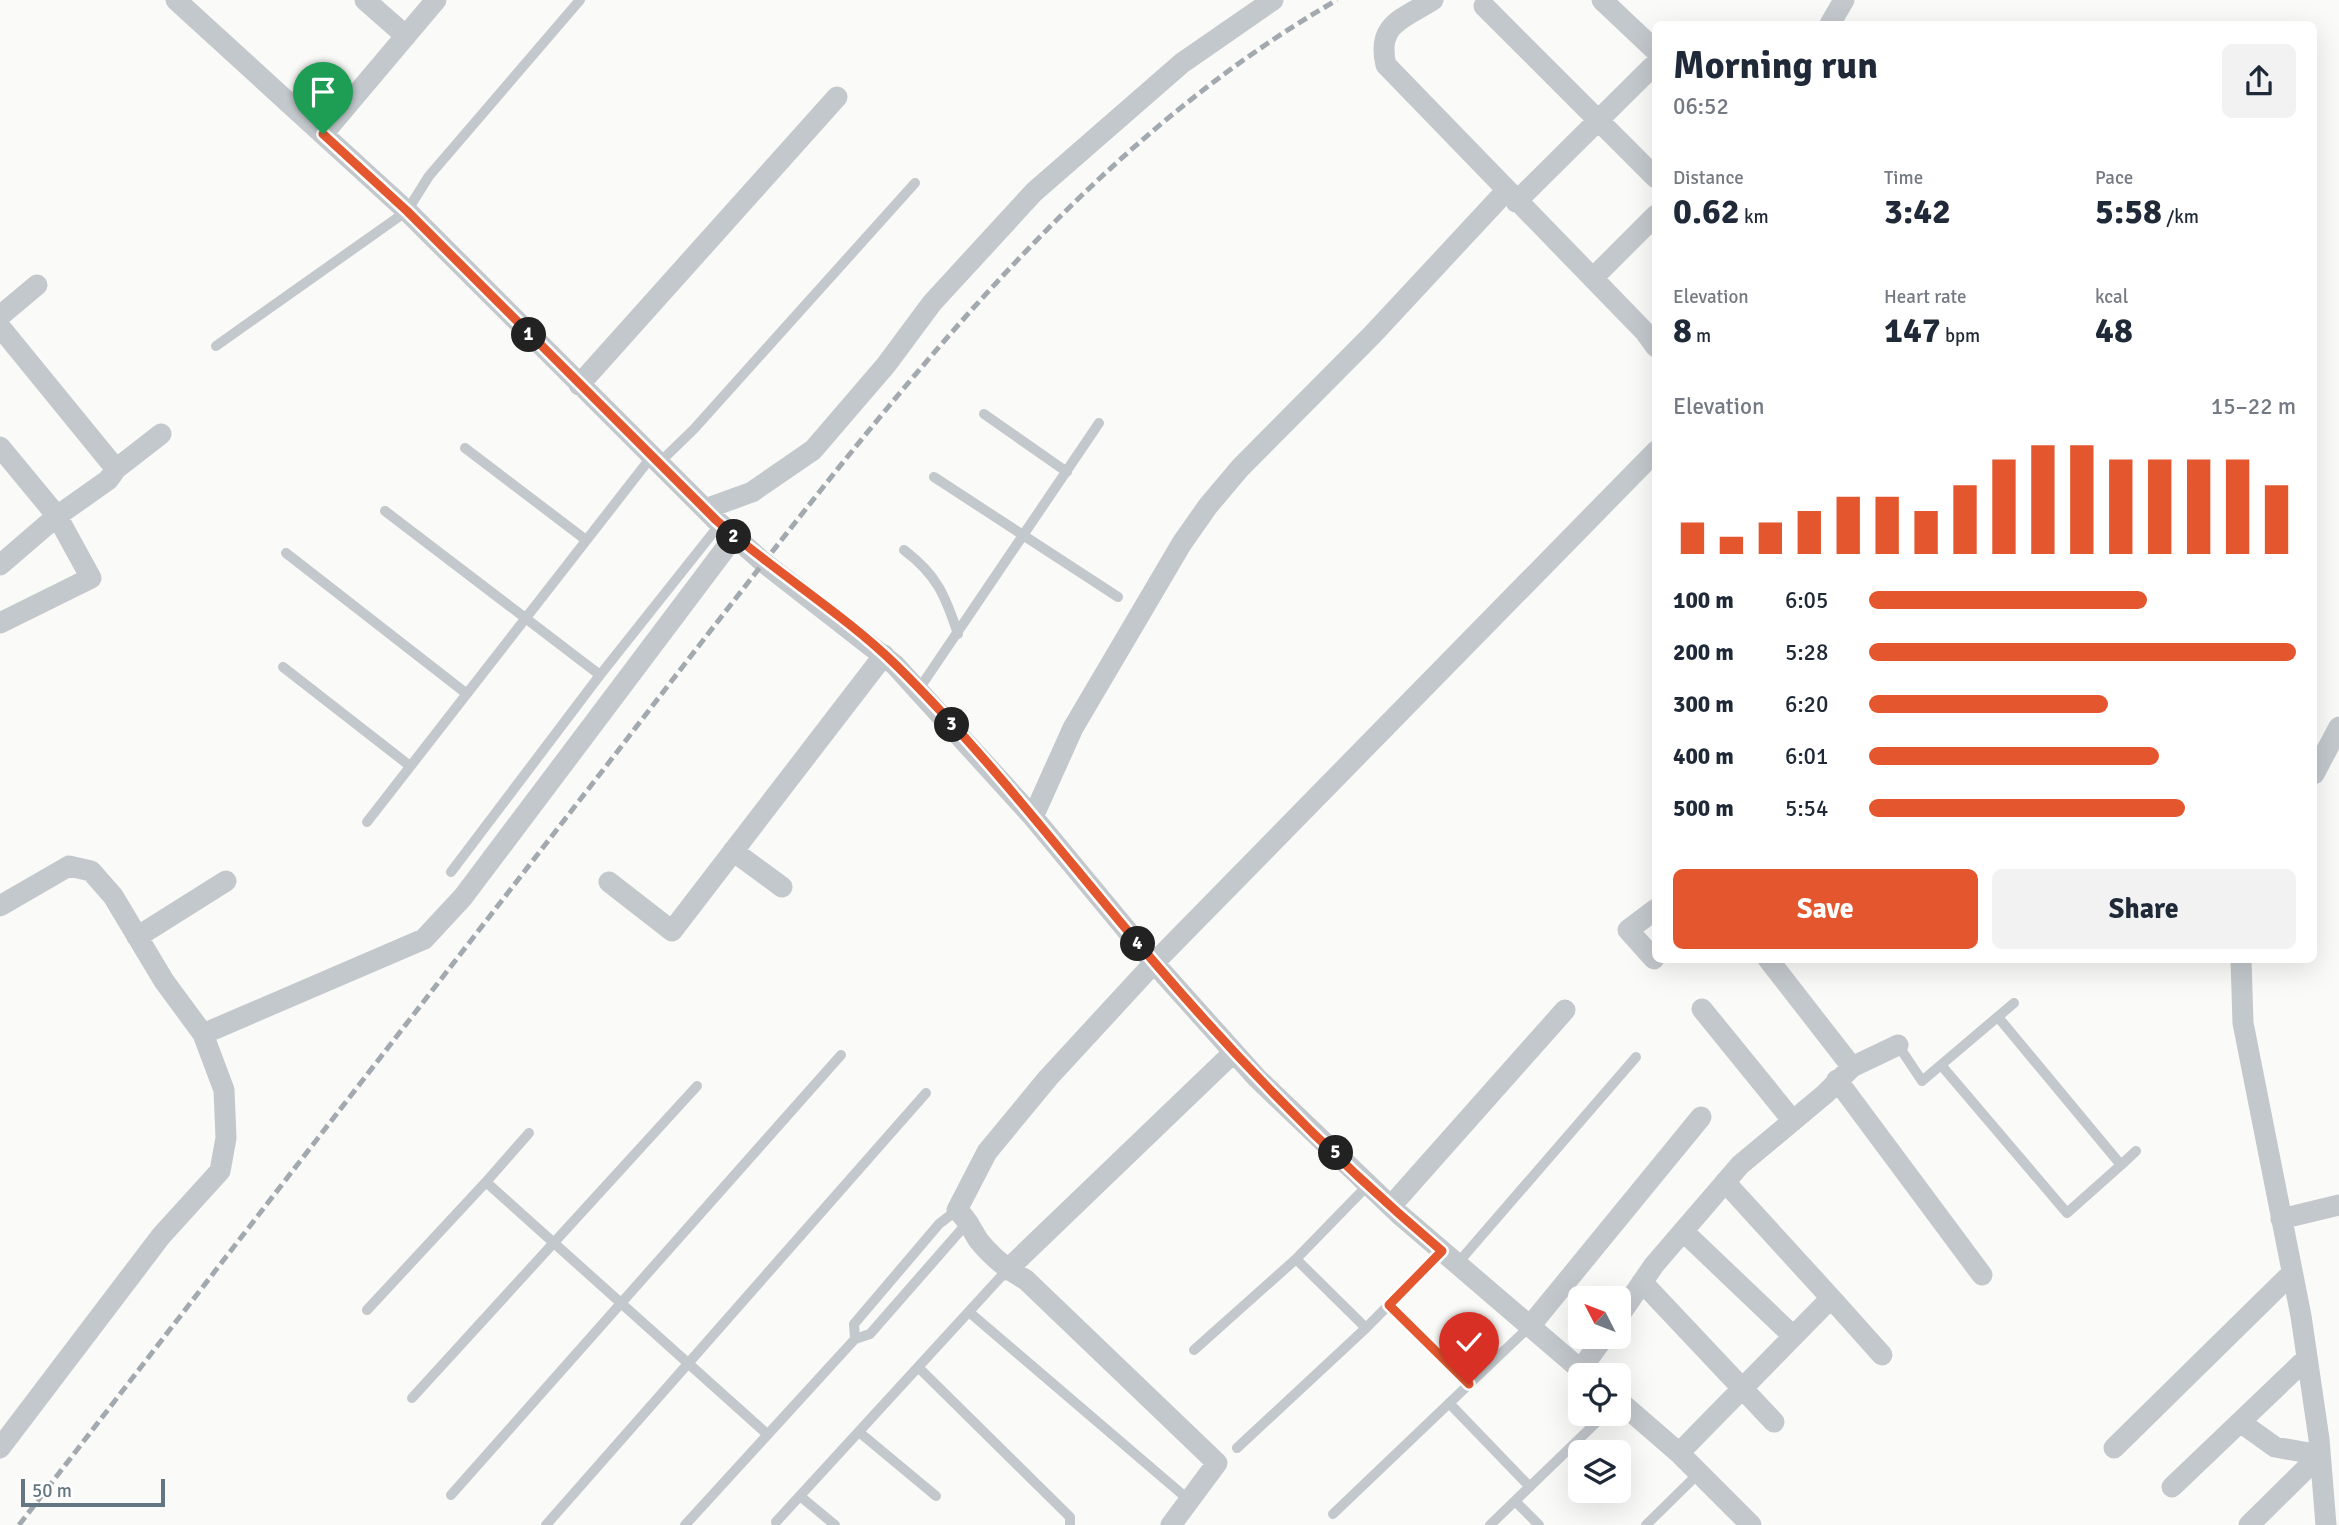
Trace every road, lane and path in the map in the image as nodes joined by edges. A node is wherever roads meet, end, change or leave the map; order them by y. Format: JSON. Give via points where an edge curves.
{"nodes":[{"id":1,"x":176,"y":0,"type":"edge"},
{"id":2,"x":365,"y":0,"type":"edge"},
{"id":3,"x":436,"y":0,"type":"edge"},
{"id":4,"x":580,"y":0,"type":"edge"},
{"id":5,"x":1273,"y":0,"type":"edge"},
{"id":6,"x":1433,"y":0,"type":"edge"},
{"id":7,"x":1602,"y":0,"type":"edge"},
{"id":8,"x":1844,"y":0,"type":"edge"},
{"id":9,"x":1484,"y":6,"type":"dead end"},
{"id":10,"x":1832,"y":21,"type":"edge"},
{"id":11,"x":406,"y":36,"type":"junction"},
{"id":12,"x":1652,"y":47,"type":"edge"},
{"id":13,"x":1652,"y":67,"type":"edge"},
{"id":14,"x":837,"y":97,"type":"dead end"},
{"id":15,"x":1598,"y":120,"type":"junction"},
{"id":16,"x":323,"y":134,"type":"junction"},
{"id":17,"x":1652,"y":174,"type":"edge"},
{"id":18,"x":915,"y":183,"type":"dead end"},
{"id":19,"x":1511,"y":196,"type":"junction"},
{"id":20,"x":407,"y":211,"type":"junction"},
{"id":21,"x":1652,"y":219,"type":"edge"},
{"id":22,"x":1592,"y":278,"type":"junction"},
{"id":23,"x":37,"y":285,"type":"dead end"},
{"id":24,"x":0,"y":316,"type":"edge"},
{"id":25,"x":0,"y":327,"type":"edge"},
{"id":26,"x":1652,"y":343,"type":"edge"},
{"id":27,"x":216,"y":346,"type":"dead end"},
{"id":28,"x":579,"y":385,"type":"junction"},
{"id":29,"x":984,"y":414,"type":"dead end"},
{"id":30,"x":1099,"y":424,"type":"dead end"},
{"id":31,"x":161,"y":434,"type":"dead end"},
{"id":32,"x":0,"y":447,"type":"edge"},
{"id":33,"x":465,"y":448,"type":"dead end"},
{"id":34,"x":1652,"y":455,"type":"edge"},
{"id":35,"x":656,"y":460,"type":"junction"},
{"id":36,"x":116,"y":469,"type":"junction"},
{"id":37,"x":1067,"y":472,"type":"junction"},
{"id":38,"x":934,"y":477,"type":"dead end"},
{"id":39,"x":385,"y":512,"type":"dead end"},
{"id":40,"x":57,"y":516,"type":"junction"},
{"id":41,"x":720,"y":523,"type":"junction"},
{"id":42,"x":1024,"y":536,"type":"junction"},
{"id":43,"x":586,"y":540,"type":"junction"},
{"id":44,"x":904,"y":550,"type":"dead end"},
{"id":45,"x":286,"y":553,"type":"dead end"},
{"id":46,"x":0,"y":565,"type":"edge"},
{"id":47,"x":1118,"y":597,"type":"dead end"},
{"id":48,"x":526,"y":618,"type":"junction"},
{"id":49,"x":0,"y":623,"type":"edge"},
{"id":50,"x":958,"y":634,"type":"junction"},
{"id":51,"x":884,"y":655,"type":"junction"},
{"id":52,"x":283,"y":667,"type":"dead end"},
{"id":53,"x":600,"y":675,"type":"junction"},
{"id":54,"x":919,"y":689,"type":"junction"},
{"id":55,"x":467,"y":694,"type":"junction"},
{"id":56,"x":2339,"y":727,"type":"edge"},
{"id":57,"x":410,"y":766,"type":"junction"},
{"id":58,"x":2317,"y":768,"type":"edge"},
{"id":59,"x":1033,"y":817,"type":"junction"},
{"id":60,"x":367,"y":822,"type":"dead end"},
{"id":61,"x":733,"y":851,"type":"junction"},
{"id":62,"x":451,"y":872,"type":"dead end"},
{"id":63,"x":226,"y":881,"type":"dead end"},
{"id":64,"x":609,"y":882,"type":"dead end"},
{"id":65,"x":782,"y":887,"type":"dead end"},
{"id":66,"x":0,"y":906,"type":"edge"},
{"id":67,"x":1652,"y":912,"type":"edge"},
{"id":68,"x":137,"y":937,"type":"junction"},
{"id":69,"x":1652,"y":957,"type":"edge"},
{"id":70,"x":1154,"y":962,"type":"junction"},
{"id":71,"x":1771,"y":963,"type":"edge"},
{"id":72,"x":2241,"y":963,"type":"edge"},
{"id":73,"x":2014,"y":1003,"type":"dead end"},
{"id":74,"x":1702,"y":1009,"type":"dead end"},
{"id":75,"x":1565,"y":1010,"type":"dead end"},
{"id":76,"x":1998,"y":1017,"type":"junction"},
{"id":77,"x":203,"y":1034,"type":"junction"},
{"id":78,"x":1898,"y":1045,"type":"joint"},
{"id":79,"x":1234,"y":1052,"type":"junction"},
{"id":80,"x":841,"y":1055,"type":"dead end"},
{"id":81,"x":1636,"y":1057,"type":"dead end"},
{"id":82,"x":1941,"y":1065,"type":"junction"},
{"id":83,"x":1844,"y":1074,"type":"junction"},
{"id":84,"x":697,"y":1086,"type":"dead end"},
{"id":85,"x":926,"y":1093,"type":"dead end"},
{"id":86,"x":1701,"y":1117,"type":"dead end"},
{"id":87,"x":1793,"y":1121,"type":"junction"},
{"id":88,"x":529,"y":1133,"type":"dead end"},
{"id":89,"x":2136,"y":1151,"type":"dead end"},
{"id":90,"x":2121,"y":1165,"type":"junction"},
{"id":91,"x":486,"y":1182,"type":"junction"},
{"id":92,"x":1725,"y":1182,"type":"junction"},
{"id":93,"x":1368,"y":1185,"type":"junction"},
{"id":94,"x":2339,"y":1205,"type":"edge"},
{"id":95,"x":1391,"y":1206,"type":"junction"},
{"id":96,"x":963,"y":1215,"type":"junction"},
{"id":97,"x":2281,"y":1219,"type":"junction"},
{"id":98,"x":1683,"y":1231,"type":"junction"},
{"id":99,"x":552,"y":1242,"type":"junction"},
{"id":100,"x":1449,"y":1257,"type":"junction"},
{"id":101,"x":1296,"y":1259,"type":"junction"},
{"id":102,"x":1007,"y":1270,"type":"junction"},
{"id":103,"x":2292,"y":1273,"type":"junction"},
{"id":104,"x":1982,"y":1275,"type":"dead end"},
{"id":105,"x":1642,"y":1282,"type":"junction"},
{"id":106,"x":1631,"y":1298,"type":"edge"},
{"id":107,"x":1830,"y":1298,"type":"junction"},
{"id":108,"x":622,"y":1303,"type":"junction"},
{"id":109,"x":1389,"y":1305,"type":"junction"},
{"id":110,"x":367,"y":1310,"type":"dead end"},
{"id":111,"x":969,"y":1312,"type":"junction"},
{"id":112,"x":1530,"y":1326,"type":"junction"},
{"id":113,"x":1366,"y":1328,"type":"junction"},
{"id":114,"x":1793,"y":1336,"type":"junction"},
{"id":115,"x":855,"y":1339,"type":"junction"},
{"id":116,"x":1194,"y":1350,"type":"dead end"},
{"id":117,"x":1882,"y":1355,"type":"dead end"},
{"id":118,"x":2307,"y":1358,"type":"junction"},
{"id":119,"x":1574,"y":1363,"type":"edge"},
{"id":120,"x":689,"y":1364,"type":"junction"},
{"id":121,"x":918,"y":1367,"type":"junction"},
{"id":122,"x":1469,"y":1384,"type":"junction"},
{"id":123,"x":1744,"y":1387,"type":"junction"},
{"id":124,"x":412,"y":1398,"type":"dead end"},
{"id":125,"x":1449,"y":1403,"type":"junction"},
{"id":126,"x":1631,"y":1412,"type":"edge"},
{"id":127,"x":1774,"y":1422,"type":"dead end"},
{"id":128,"x":2240,"y":1422,"type":"junction"},
{"id":129,"x":1593,"y":1426,"type":"edge"},
{"id":130,"x":859,"y":1432,"type":"junction"},
{"id":131,"x":767,"y":1434,"type":"junction"},
{"id":132,"x":0,"y":1448,"type":"edge"},
{"id":133,"x":1237,"y":1448,"type":"dead end"},
{"id":134,"x":2114,"y":1448,"type":"dead end"},
{"id":135,"x":1679,"y":1453,"type":"junction"},
{"id":136,"x":2320,"y":1455,"type":"junction"},
{"id":137,"x":1699,"y":1473,"type":"junction"},
{"id":138,"x":1530,"y":1487,"type":"junction"},
{"id":139,"x":2172,"y":1488,"type":"dead end"},
{"id":140,"x":451,"y":1495,"type":"dead end"},
{"id":141,"x":800,"y":1496,"type":"junction"},
{"id":142,"x":936,"y":1496,"type":"dead end"},
{"id":143,"x":1191,"y":1501,"type":"junction"},
{"id":144,"x":1515,"y":1501,"type":"junction"},
{"id":145,"x":1333,"y":1514,"type":"dead end"},
{"id":146,"x":776,"y":1522,"type":"dead end"},
{"id":147,"x":546,"y":1525,"type":"edge"},
{"id":148,"x":685,"y":1525,"type":"edge"},
{"id":149,"x":835,"y":1525,"type":"edge"},
{"id":150,"x":1070,"y":1525,"type":"edge"},
{"id":151,"x":1171,"y":1525,"type":"edge"},
{"id":152,"x":1490,"y":1525,"type":"edge"},
{"id":153,"x":1539,"y":1525,"type":"edge"},
{"id":154,"x":1646,"y":1525,"type":"edge"},
{"id":155,"x":1751,"y":1525,"type":"edge"},
{"id":156,"x":2249,"y":1525,"type":"edge"},
{"id":157,"x":2326,"y":1525,"type":"edge"}],
"edges":[{"from":1,"to":16,"type":"street"},
{"from":2,"to":11,"type":"street"},
{"from":3,"to":11,"type":"street"},
{"from":4,"to":20,"type":"lane","via":[[429,176]]},
{"from":5,"to":41,"type":"street","via":[[1182,63],[1034,192],[932,303],[813,450],[752,492]]},
{"from":6,"to":19,"type":"street","via":[[1387,30],[1381,45],[1386,65]]},
{"from":7,"to":12,"type":"street"},
{"from":8,"to":10,"type":"street"},
{"from":9,"to":15,"type":"street"},
{"from":11,"to":16,"type":"street"},
{"from":13,"to":15,"type":"street"},
{"from":14,"to":28,"type":"street"},
{"from":15,"to":17,"type":"street"},
{"from":15,"to":19,"type":"street"},
{"from":16,"to":20,"type":"street"},
{"from":18,"to":35,"type":"lane","via":[[703,419]]},
{"from":19,"to":22,"type":"street"},
{"from":19,"to":59,"type":"street","via":[[1240,467],[1208,506],[1073,727]]},
{"from":20,"to":27,"type":"lane"},
{"from":20,"to":28,"type":"street"},
{"from":21,"to":22,"type":"street"},
{"from":22,"to":26,"type":"street"},
{"from":23,"to":24,"type":"street"},
{"from":25,"to":36,"type":"street"},
{"from":28,"to":35,"type":"street"},
{"from":29,"to":37,"type":"lane"},
{"from":30,"to":37,"type":"lane"},
{"from":31,"to":36,"type":"street"},
{"from":32,"to":40,"type":"street"},
{"from":33,"to":43,"type":"lane"},
{"from":34,"to":70,"type":"street"},
{"from":35,"to":41,"type":"street"},
{"from":35,"to":43,"type":"lane"},
{"from":36,"to":40,"type":"street","via":[[108,480]]},
{"from":37,"to":42,"type":"lane"},
{"from":38,"to":42,"type":"lane"},
{"from":39,"to":48,"type":"lane"},
{"from":40,"to":46,"type":"street"},
{"from":40,"to":49,"type":"street","via":[[91,578]]},
{"from":41,"to":51,"type":"street"},
{"from":41,"to":53,"type":"lane"},
{"from":41,"to":77,"type":"street","via":[[463,897],[424,939]]},
{"from":42,"to":47,"type":"lane"},
{"from":42,"to":50,"type":"lane"},
{"from":43,"to":48,"type":"lane"},
{"from":44,"to":50,"type":"lane","via":[[923,564],[943,589]]},
{"from":45,"to":55,"type":"lane"},
{"from":48,"to":53,"type":"lane"},
{"from":48,"to":55,"type":"lane"},
{"from":50,"to":54,"type":"lane"},
{"from":51,"to":54,"type":"street"},
{"from":51,"to":61,"type":"street"},
{"from":52,"to":57,"type":"lane"},
{"from":53,"to":62,"type":"lane"},
{"from":54,"to":59,"type":"street"},
{"from":55,"to":57,"type":"lane"},
{"from":56,"to":58,"type":"street"},
{"from":57,"to":60,"type":"lane"},
{"from":59,"to":70,"type":"street"},
{"from":61,"to":64,"type":"street","via":[[672,931]]},
{"from":61,"to":65,"type":"street"},
{"from":63,"to":68,"type":"street"},
{"from":66,"to":68,"type":"street","via":[[69,866],[91,871],[113,895]]},
{"from":67,"to":69,"type":"street","via":[[1628,930]]},
{"from":68,"to":77,"type":"street"},
{"from":70,"to":79,"type":"street"},
{"from":70,"to":96,"type":"street","via":[[987,1152]]},
{"from":71,"to":83,"type":"street"},
{"from":72,"to":97,"type":"street","via":[[2243,1023]]},
{"from":73,"to":76,"type":"lane"},
{"from":74,"to":87,"type":"street"},
{"from":75,"to":95,"type":"street"},
{"from":76,"to":82,"type":"lane"},
{"from":76,"to":90,"type":"lane"},
{"from":77,"to":132,"type":"street","via":[[224,1090],[226,1138],[220,1171],[161,1236]]},
{"from":78,"to":82,"type":"lane","via":[[1922,1081]]},
{"from":78,"to":83,"type":"street"},
{"from":79,"to":93,"type":"street"},
{"from":79,"to":102,"type":"street"},
{"from":80,"to":108,"type":"lane"},
{"from":81,"to":100,"type":"lane"},
{"from":82,"to":90,"type":"lane","via":[[2067,1213]]},
{"from":83,"to":87,"type":"street"},
{"from":83,"to":104,"type":"street"},
{"from":84,"to":99,"type":"lane"},
{"from":85,"to":120,"type":"lane"},
{"from":86,"to":112,"type":"street"},
{"from":87,"to":92,"type":"street"},
{"from":88,"to":91,"type":"lane"},
{"from":89,"to":90,"type":"lane"},
{"from":91,"to":99,"type":"lane"},
{"from":91,"to":110,"type":"lane"},
{"from":92,"to":98,"type":"street"},
{"from":92,"to":107,"type":"street"},
{"from":93,"to":95,"type":"street"},
{"from":93,"to":101,"type":"lane"},
{"from":94,"to":97,"type":"street"},
{"from":95,"to":100,"type":"street"},
{"from":96,"to":102,"type":"street","via":[[978,1240]]},
{"from":96,"to":115,"type":"lane","via":[[870,1334]]},
{"from":96,"to":115,"type":"lane","via":[[939,1224],[854,1324]]},
{"from":97,"to":103,"type":"street"},
{"from":98,"to":105,"type":"street"},
{"from":98,"to":114,"type":"street"},
{"from":99,"to":108,"type":"lane"},
{"from":99,"to":124,"type":"lane"},
{"from":100,"to":109,"type":"lane"},
{"from":100,"to":112,"type":"street"},
{"from":101,"to":113,"type":"lane"},
{"from":101,"to":116,"type":"lane"},
{"from":102,"to":111,"type":"lane"},
{"from":102,"to":143,"type":"street","via":[[1026,1280],[1217,1463]]},
{"from":103,"to":118,"type":"street"},
{"from":103,"to":134,"type":"street"},
{"from":105,"to":106,"type":"street"},
{"from":105,"to":123,"type":"street"},
{"from":107,"to":114,"type":"street"},
{"from":107,"to":117,"type":"street"},
{"from":108,"to":120,"type":"lane"},
{"from":108,"to":140,"type":"lane"},
{"from":109,"to":113,"type":"lane"},
{"from":109,"to":122,"type":"lane"},
{"from":111,"to":121,"type":"lane"},
{"from":111,"to":143,"type":"lane"},
{"from":112,"to":119,"type":"street"},
{"from":112,"to":122,"type":"lane"},
{"from":113,"to":133,"type":"lane"},
{"from":114,"to":123,"type":"street"},
{"from":115,"to":131,"type":"lane"},
{"from":118,"to":128,"type":"street"},
{"from":118,"to":136,"type":"street"},
{"from":120,"to":131,"type":"lane"},
{"from":120,"to":147,"type":"lane"},
{"from":121,"to":130,"type":"lane"},
{"from":121,"to":150,"type":"lane","via":[[1070,1517]]},
{"from":122,"to":125,"type":"lane"},
{"from":123,"to":127,"type":"street"},
{"from":123,"to":135,"type":"street"},
{"from":125,"to":138,"type":"lane"},
{"from":125,"to":145,"type":"lane"},
{"from":126,"to":135,"type":"street"},
{"from":128,"to":136,"type":"street","via":[[2275,1447]]},
{"from":128,"to":139,"type":"street"},
{"from":129,"to":138,"type":"lane"},
{"from":130,"to":141,"type":"lane"},
{"from":130,"to":142,"type":"lane"},
{"from":131,"to":148,"type":"lane"},
{"from":135,"to":137,"type":"street"},
{"from":136,"to":156,"type":"street"},
{"from":136,"to":157,"type":"street"},
{"from":137,"to":154,"type":"lane"},
{"from":137,"to":155,"type":"street"},
{"from":138,"to":144,"type":"lane"},
{"from":141,"to":146,"type":"lane"},
{"from":141,"to":149,"type":"lane"},
{"from":143,"to":151,"type":"street"},
{"from":144,"to":152,"type":"lane"},
{"from":144,"to":153,"type":"lane"}]}
